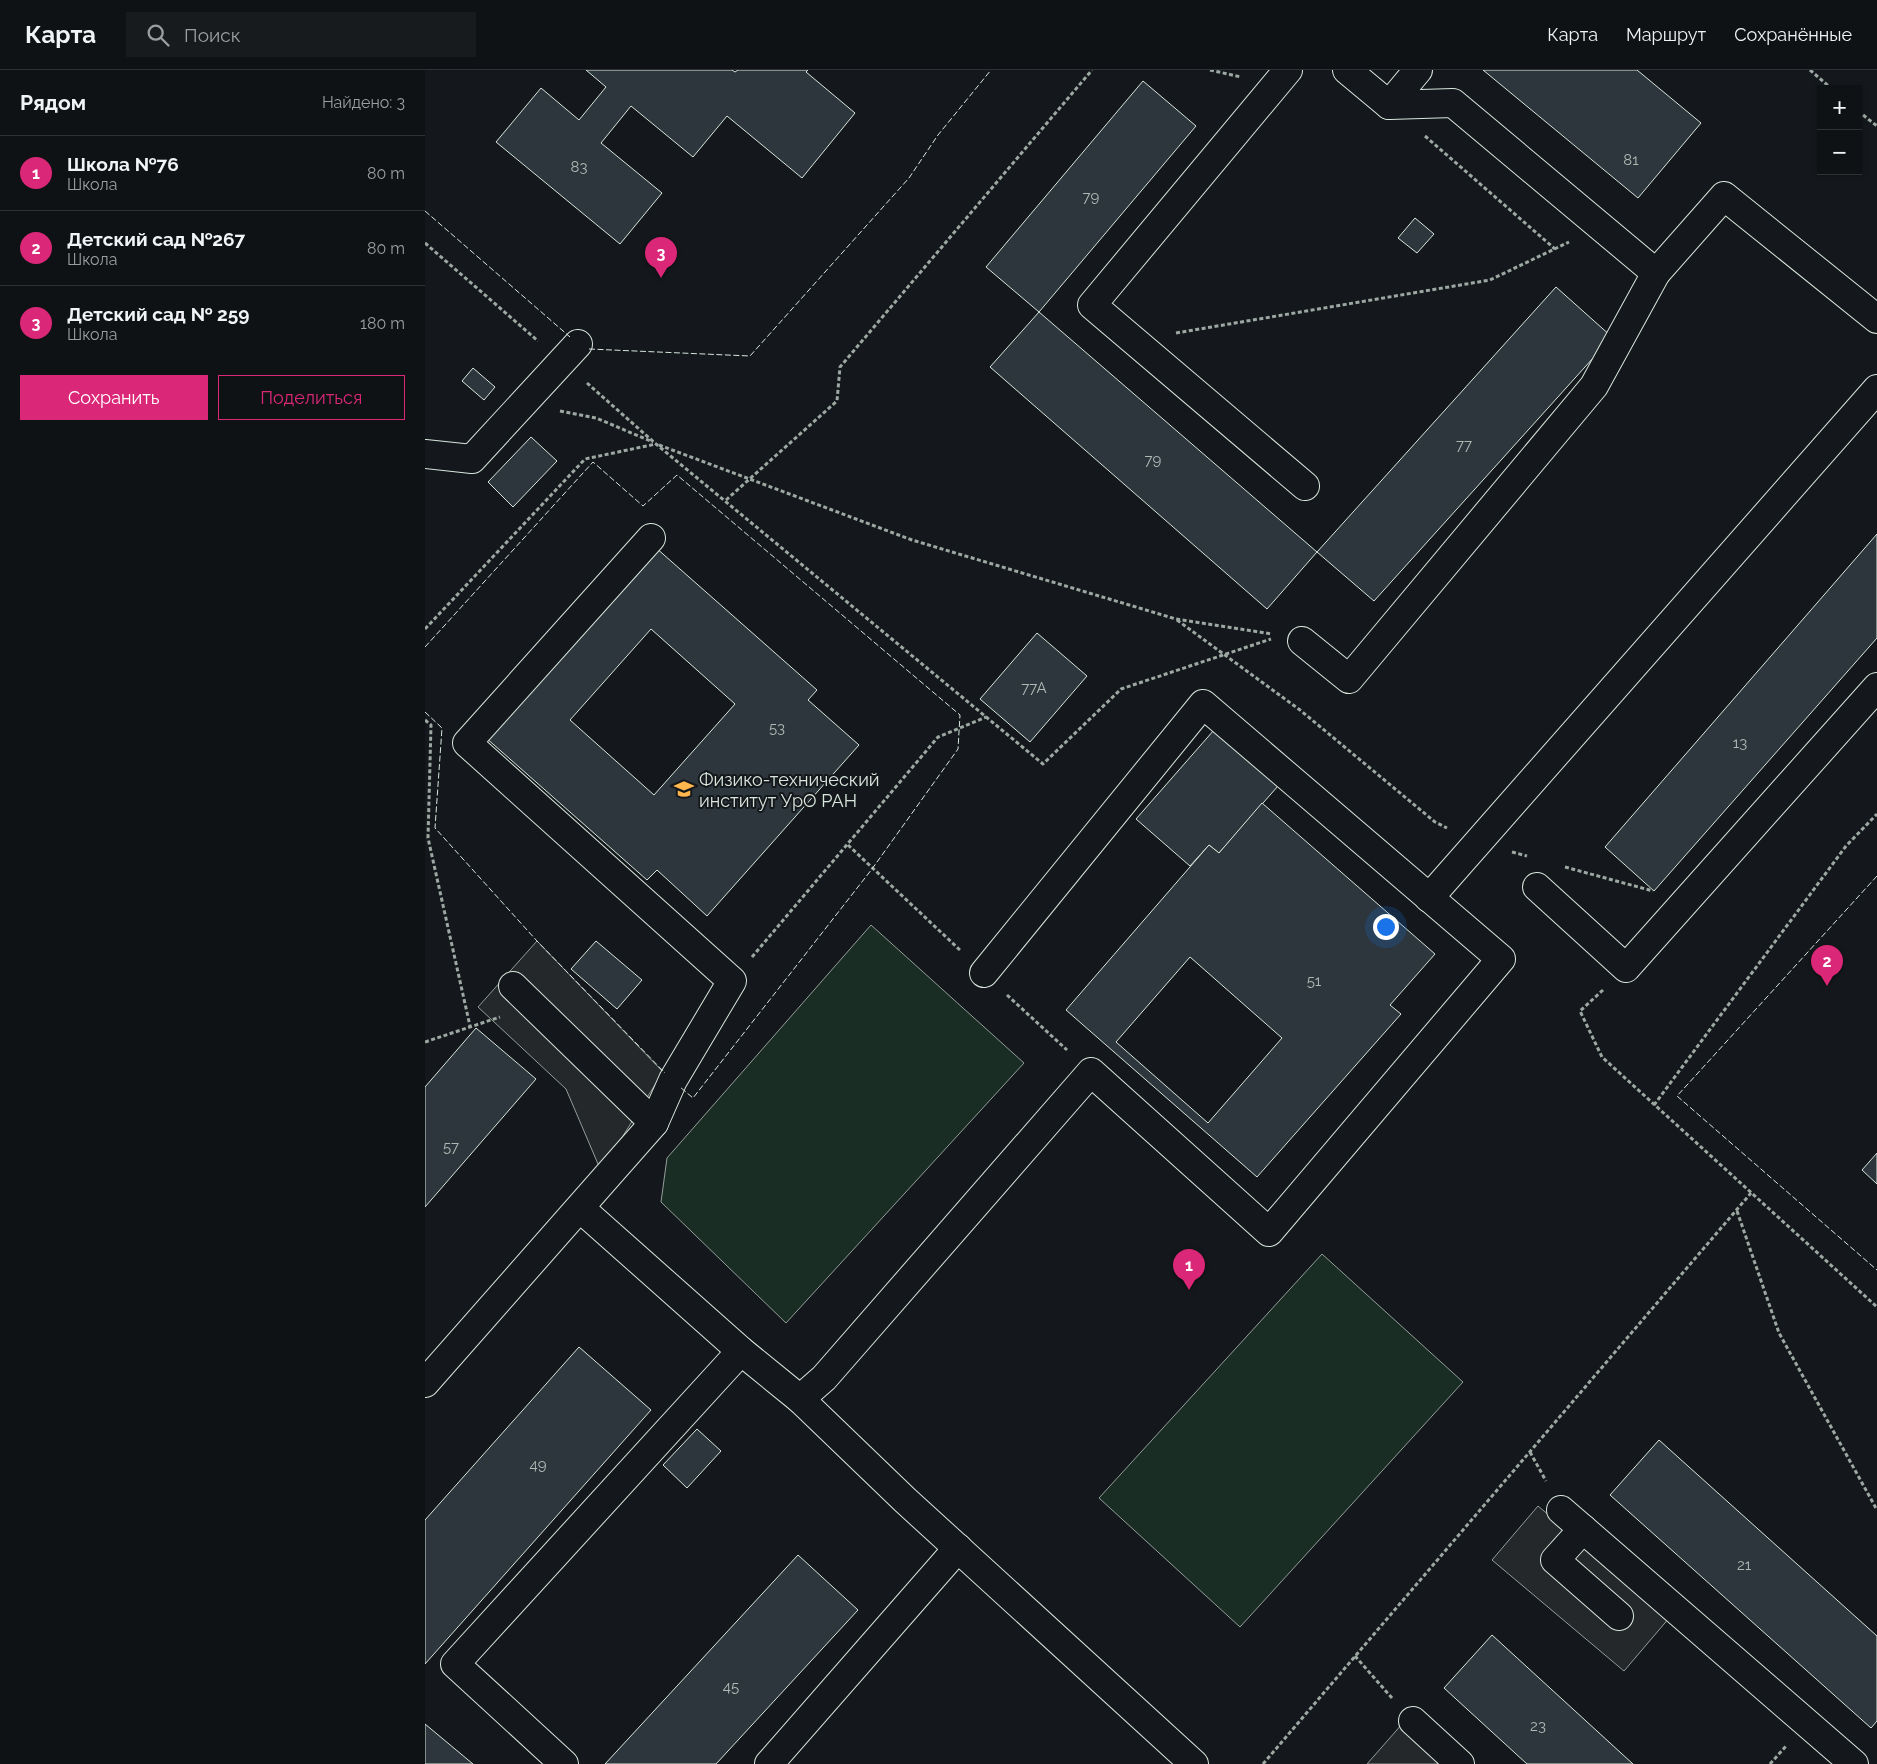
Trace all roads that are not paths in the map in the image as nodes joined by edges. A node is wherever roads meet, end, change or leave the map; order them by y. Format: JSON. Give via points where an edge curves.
{"nodes":[{"id":1,"x":1288,"y":70,"type":"edge"},
{"id":2,"x":1347,"y":70,"type":"edge"},
{"id":3,"x":1418,"y":70,"type":"edge"},
{"id":4,"x":1389,"y":105,"type":"junction"},
{"id":5,"x":1656,"y":273,"type":"junction"},
{"id":6,"x":1877,"y":318,"type":"edge"},
{"id":7,"x":570,"y":353,"type":"road end"},
{"id":8,"x":1877,"y":389,"type":"edge"},
{"id":9,"x":425,"y":454,"type":"edge"},
{"id":10,"x":1305,"y":486,"type":"dead end"},
{"id":11,"x":651,"y":538,"type":"dead end"},
{"id":12,"x":1292,"y":638,"type":"road end"},
{"id":13,"x":1877,"y":687,"type":"edge"},
{"id":14,"x":1537,"y":887,"type":"dead end"},
{"id":15,"x":1429,"y":898,"type":"junction"},
{"id":16,"x":983,"y":972,"type":"dead end"},
{"id":17,"x":513,"y":986,"type":"dead end"},
{"id":18,"x":653,"y":1123,"type":"junction"},
{"id":19,"x":580,"y":1208,"type":"junction"},
{"id":20,"x":741,"y":1351,"type":"junction"},
{"id":21,"x":425,"y":1383,"type":"edge"},
{"id":22,"x":800,"y":1399,"type":"junction"},
{"id":23,"x":1561,"y":1510,"type":"dead end"},
{"id":24,"x":1583,"y":1529,"type":"junction"},
{"id":25,"x":958,"y":1548,"type":"junction"},
{"id":26,"x":1619,"y":1616,"type":"dead end"},
{"id":27,"x":1413,"y":1721,"type":"road end"},
{"id":28,"x":1190,"y":1763,"type":"edge"},
{"id":29,"x":564,"y":1764,"type":"edge"},
{"id":30,"x":769,"y":1764,"type":"edge"},
{"id":31,"x":1460,"y":1764,"type":"edge"},
{"id":32,"x":1854,"y":1764,"type":"edge"}],
"edges":[{"from":1,"to":10,"type":"lane","via":[[1091,305]]},
{"from":2,"to":4,"type":"lane"},
{"from":3,"to":4,"type":"lane"},
{"from":4,"to":5,"type":"lane","via":[[1453,103]]},
{"from":5,"to":6,"type":"lane","via":[[1724,196]]},
{"from":5,"to":12,"type":"lane","via":[[1594,386],[1349,680]]},
{"from":7,"to":9,"type":"lane","via":[[472,459]]},
{"from":8,"to":15,"type":"lane"},
{"from":11,"to":18,"type":"lane","via":[[467,744],[732,981],[673,1080]]},
{"from":13,"to":14,"type":"lane","via":[[1626,968]]},
{"from":15,"to":16,"type":"lane","via":[[1203,704]]},
{"from":15,"to":22,"type":"lane","via":[[1501,959],[1269,1232],[1091,1072],[824,1378]]},
{"from":17,"to":18,"type":"lane"},
{"from":18,"to":19,"type":"lane"},
{"from":19,"to":20,"type":"lane"},
{"from":19,"to":21,"type":"lane"},
{"from":20,"to":22,"type":"lane"},
{"from":20,"to":29,"type":"lane","via":[[455,1664]]},
{"from":22,"to":25,"type":"lane"},
{"from":23,"to":24,"type":"lane"},
{"from":24,"to":26,"type":"lane","via":[[1555,1560]]},
{"from":24,"to":32,"type":"lane"},
{"from":25,"to":28,"type":"lane"},
{"from":25,"to":30,"type":"lane"},
{"from":27,"to":31,"type":"lane"}]}
